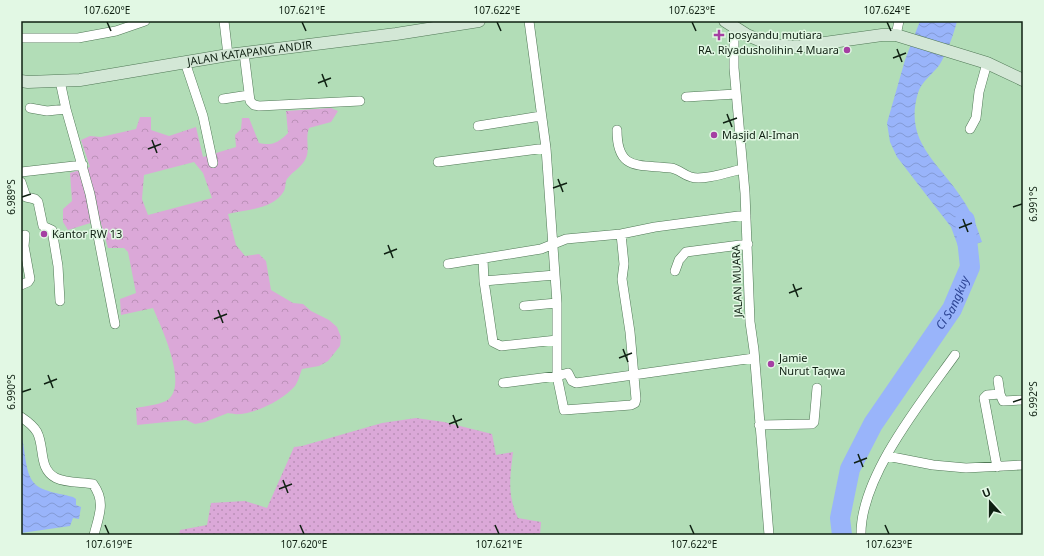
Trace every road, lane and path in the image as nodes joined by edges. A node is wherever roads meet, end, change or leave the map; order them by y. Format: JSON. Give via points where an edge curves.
{"nodes":[{"id":1,"x":145,"y":21,"type":"edge"},
{"id":2,"x":224,"y":21,"type":"edge"},
{"id":3,"x":475,"y":21,"type":"edge"},
{"id":4,"x":529,"y":21,"type":"edge"},
{"id":5,"x":899,"y":21,"type":"edge"},
{"id":6,"x":730,"y":24,"type":"edge"},
{"id":7,"x":900,"y":36,"type":"junction"},
{"id":8,"x":21,"y":38,"type":"edge"},
{"id":9,"x":244,"y":53,"type":"junction"},
{"id":10,"x":228,"y":55,"type":"junction"},
{"id":11,"x":185,"y":62,"type":"junction"},
{"id":12,"x":987,"y":63,"type":"junction"},
{"id":13,"x":21,"y":80,"type":"edge"},
{"id":14,"x":1023,"y":80,"type":"edge"},
{"id":15,"x":60,"y":81,"type":"junction"},
{"id":16,"x":736,"y":94,"type":"junction"},
{"id":17,"x":250,"y":95,"type":"junction"},
{"id":18,"x":686,"y":97,"type":"dead end"},
{"id":19,"x":223,"y":99,"type":"dead end"},
{"id":20,"x":360,"y":101,"type":"dead end"},
{"id":21,"x":30,"y":108,"type":"dead end"},
{"id":22,"x":66,"y":109,"type":"junction"},
{"id":23,"x":541,"y":116,"type":"junction"},
{"id":24,"x":478,"y":126,"type":"dead end"},
{"id":25,"x":970,"y":129,"type":"dead end"},
{"id":26,"x":617,"y":130,"type":"dead end"},
{"id":27,"x":546,"y":148,"type":"junction"},
{"id":28,"x":438,"y":162,"type":"dead end"},
{"id":29,"x":213,"y":163,"type":"dead end"},
{"id":30,"x":83,"y":165,"type":"junction"},
{"id":31,"x":742,"y":169,"type":"junction"},
{"id":32,"x":21,"y":172,"type":"edge"},
{"id":33,"x":21,"y":182,"type":"edge"},
{"id":34,"x":22,"y":193,"type":"edge"},
{"id":35,"x":746,"y":215,"type":"junction"},
{"id":36,"x":622,"y":234,"type":"junction"},
{"id":37,"x":25,"y":235,"type":"dead end"},
{"id":38,"x":552,"y":244,"type":"junction"},
{"id":39,"x":748,"y":244,"type":"junction"},
{"id":40,"x":483,"y":259,"type":"junction"},
{"id":41,"x":448,"y":264,"type":"dead end"},
{"id":42,"x":675,"y":271,"type":"dead end"},
{"id":43,"x":555,"y":276,"type":"junction"},
{"id":44,"x":484,"y":281,"type":"junction"},
{"id":45,"x":21,"y":285,"type":"edge"},
{"id":46,"x":60,"y":301,"type":"dead end"},
{"id":47,"x":557,"y":303,"type":"junction"},
{"id":48,"x":524,"y":306,"type":"dead end"},
{"id":49,"x":115,"y":324,"type":"dead end"},
{"id":50,"x":557,"y":340,"type":"junction"},
{"id":51,"x":955,"y":355,"type":"dead end"},
{"id":52,"x":754,"y":358,"type":"junction"},
{"id":53,"x":557,"y":376,"type":"junction"},
{"id":54,"x":633,"y":376,"type":"junction"},
{"id":55,"x":998,"y":380,"type":"dead end"},
{"id":56,"x":502,"y":383,"type":"dead end"},
{"id":57,"x":817,"y":388,"type":"dead end"},
{"id":58,"x":1000,"y":394,"type":"junction"},
{"id":59,"x":1023,"y":400,"type":"edge"},
{"id":60,"x":21,"y":417,"type":"edge"},
{"id":61,"x":759,"y":425,"type":"junction"},
{"id":62,"x":887,"y":456,"type":"junction"},
{"id":63,"x":1023,"y":465,"type":"edge"},
{"id":64,"x":997,"y":467,"type":"junction"},
{"id":65,"x":94,"y":535,"type":"edge"},
{"id":66,"x":769,"y":535,"type":"edge"},
{"id":67,"x":861,"y":535,"type":"edge"}],
"edges":[{"from":1,"to":8,"type":"street","via":[[116,31],[78,38]]},
{"from":2,"to":10,"type":"street"},
{"from":3,"to":9,"type":"street","name":"JALAN KATAPANG ANDIR","via":[[418,31]]},
{"from":4,"to":23,"type":"street"},
{"from":5,"to":7,"type":"street"},
{"from":6,"to":7,"type":"street","via":[[747,35],[773,45],[796,47],[882,34]]},
{"from":6,"to":16,"type":"street","name":"JALAN MUARA"},
{"from":7,"to":12,"type":"street"},
{"from":9,"to":10,"type":"street","name":"JALAN KATAPANG ANDIR"},
{"from":9,"to":17,"type":"street"},
{"from":10,"to":11,"type":"street","name":"JALAN KATAPANG ANDIR"},
{"from":11,"to":15,"type":"street","name":"JALAN KATAPANG ANDIR","via":[[80,80]]},
{"from":11,"to":29,"type":"street","via":[[203,116]]},
{"from":12,"to":14,"type":"street"},
{"from":12,"to":25,"type":"street","via":[[979,92],[976,118]]},
{"from":13,"to":15,"type":"street","name":"JALAN KATAPANG ANDIR"},
{"from":15,"to":22,"type":"street"},
{"from":16,"to":18,"type":"street"},
{"from":16,"to":31,"type":"street","name":"JALAN MUARA"},
{"from":17,"to":19,"type":"street"},
{"from":17,"to":20,"type":"street","via":[[251,103],[259,106]]},
{"from":21,"to":22,"type":"street","via":[[47,111]]},
{"from":22,"to":30,"type":"street"},
{"from":23,"to":24,"type":"street"},
{"from":23,"to":27,"type":"street"},
{"from":26,"to":31,"type":"street","via":[[620,154],[634,165],[676,169],[692,178],[704,178]]},
{"from":27,"to":28,"type":"street"},
{"from":27,"to":38,"type":"street"},
{"from":30,"to":32,"type":"street"},
{"from":30,"to":49,"type":"street"},
{"from":31,"to":35,"type":"street","name":"JALAN MUARA"},
{"from":33,"to":34,"type":"street"},
{"from":34,"to":46,"type":"street","via":[[38,202],[42,224],[52,230]]},
{"from":35,"to":36,"type":"street"},
{"from":35,"to":39,"type":"street","name":"JALAN MUARA"},
{"from":36,"to":38,"type":"street","via":[[566,239]]},
{"from":36,"to":54,"type":"street","via":[[622,279]]},
{"from":37,"to":45,"type":"street","via":[[24,246],[30,279]]},
{"from":38,"to":40,"type":"street","via":[[541,250]]},
{"from":38,"to":43,"type":"street"},
{"from":39,"to":42,"type":"street","via":[[686,252],[679,260]]},
{"from":39,"to":52,"type":"street","name":"JALAN MUARA","via":[[750,322]]},
{"from":40,"to":41,"type":"street"},
{"from":40,"to":44,"type":"street"},
{"from":43,"to":44,"type":"street"},
{"from":43,"to":47,"type":"street"},
{"from":44,"to":50,"type":"street","via":[[492,338],[497,345]]},
{"from":47,"to":48,"type":"street"},
{"from":47,"to":50,"type":"street"},
{"from":50,"to":53,"type":"street"},
{"from":51,"to":62,"type":"street","via":[[918,405]]},
{"from":52,"to":54,"type":"street"},
{"from":52,"to":61,"type":"street","name":"JALAN MUARA"},
{"from":53,"to":54,"type":"street","via":[[568,372],[572,381],[576,383]]},
{"from":53,"to":54,"type":"street","via":[[564,409],[570,410],[633,404],[636,399]]},
{"from":53,"to":56,"type":"street"},
{"from":55,"to":58,"type":"street"},
{"from":57,"to":61,"type":"street","via":[[812,424]]},
{"from":58,"to":59,"type":"street","via":[[1003,401]]},
{"from":58,"to":64,"type":"street","via":[[987,395],[984,398]]},
{"from":60,"to":65,"type":"street","via":[[37,432],[44,465],[50,474],[58,479],[93,484],[100,494],[101,506]]},
{"from":61,"to":66,"type":"street","name":"JALAN MUARA"},
{"from":62,"to":64,"type":"street","via":[[940,466]]},
{"from":62,"to":67,"type":"street","via":[[873,482],[861,523]]},
{"from":63,"to":64,"type":"street"}]}
